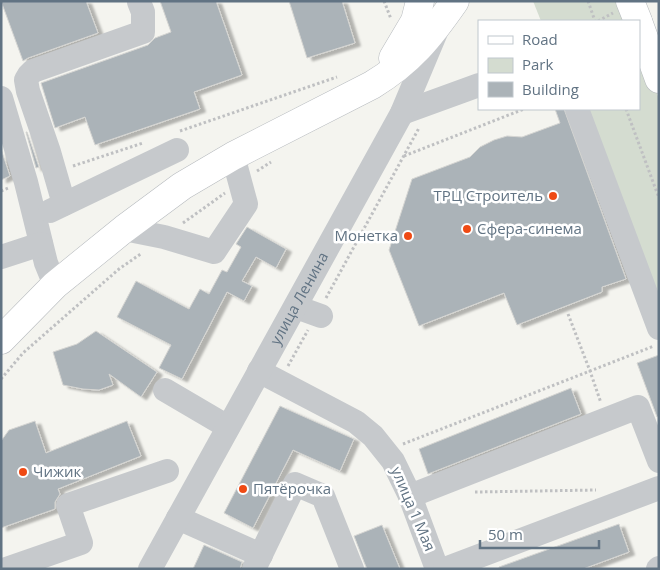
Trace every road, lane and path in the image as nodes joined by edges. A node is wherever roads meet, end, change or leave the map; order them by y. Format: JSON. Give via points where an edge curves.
{"nodes":[{"id":1,"x":384,"y":1,"type":"edge"},
{"id":2,"x":420,"y":1,"type":"edge"},
{"id":3,"x":455,"y":1,"type":"edge"},
{"id":4,"x":588,"y":1,"type":"edge"},
{"id":5,"x":630,"y":1,"type":"edge"},
{"id":6,"x":139,"y":2,"type":"edge"},
{"id":7,"x":391,"y":20,"type":"dead end"},
{"id":8,"x":595,"y":20,"type":"edge"},
{"id":9,"x":637,"y":20,"type":"edge"},
{"id":10,"x":440,"y":24,"type":"junction"},
{"id":11,"x":640,"y":28,"type":"edge"},
{"id":12,"x":342,"y":75,"type":"dead end"},
{"id":13,"x":659,"y":79,"type":"edge"},
{"id":14,"x":378,"y":81,"type":"junction"},
{"id":15,"x":478,"y":85,"type":"edge"},
{"id":16,"x":1,"y":98,"type":"edge"},
{"id":17,"x":521,"y":110,"type":"edge"},
{"id":18,"x":577,"y":110,"type":"edge"},
{"id":19,"x":626,"y":110,"type":"edge"},
{"id":20,"x":402,"y":113,"type":"junction"},
{"id":21,"x":176,"y":141,"type":"joint"},
{"id":22,"x":147,"y":142,"type":"dead end"},
{"id":23,"x":233,"y":156,"type":"junction"},
{"id":24,"x":404,"y":156,"type":"dead end"},
{"id":25,"x":271,"y":162,"type":"dead end"},
{"id":26,"x":55,"y":172,"type":"junction"},
{"id":27,"x":26,"y":182,"type":"junction"},
{"id":28,"x":240,"y":182,"type":"junction"},
{"id":29,"x":1,"y":191,"type":"edge"},
{"id":30,"x":659,"y":198,"type":"edge"},
{"id":31,"x":64,"y":204,"type":"junction"},
{"id":32,"x":35,"y":219,"type":"junction"},
{"id":33,"x":124,"y":229,"type":"junction"},
{"id":34,"x":164,"y":237,"type":"junction"},
{"id":35,"x":41,"y":244,"type":"junction"},
{"id":36,"x":1,"y":257,"type":"edge"},
{"id":37,"x":55,"y":285,"type":"junction"},
{"id":38,"x":296,"y":307,"type":"junction"},
{"id":39,"x":568,"y":314,"type":"dead end"},
{"id":40,"x":321,"y":316,"type":"dead end"},
{"id":41,"x":659,"y":328,"type":"edge"},
{"id":42,"x":1,"y":340,"type":"edge"},
{"id":43,"x":659,"y":344,"type":"edge"},
{"id":44,"x":259,"y":371,"type":"junction"},
{"id":45,"x":590,"y":371,"type":"junction"},
{"id":46,"x":1,"y":379,"type":"edge"},
{"id":47,"x":165,"y":390,"type":"dead end"},
{"id":48,"x":606,"y":419,"type":"junction"},
{"id":49,"x":228,"y":427,"type":"junction"},
{"id":50,"x":386,"y":452,"type":"junction"},
{"id":51,"x":659,"y":461,"type":"edge"},
{"id":52,"x":167,"y":471,"type":"dead end"},
{"id":53,"x":659,"y":488,"type":"edge"},
{"id":54,"x":605,"y":490,"type":"dead end"},
{"id":55,"x":467,"y":492,"type":"dead end"},
{"id":56,"x":410,"y":496,"type":"junction"},
{"id":57,"x":178,"y":518,"type":"junction"},
{"id":58,"x":257,"y":562,"type":"edge"},
{"id":59,"x":6,"y":569,"type":"edge"},
{"id":60,"x":150,"y":569,"type":"edge"},
{"id":61,"x":352,"y":569,"type":"edge"},
{"id":62,"x":437,"y":569,"type":"edge"},
{"id":63,"x":445,"y":569,"type":"edge"}],
"edges":[{"from":1,"to":7,"type":"path"},
{"from":2,"to":14,"type":"main road","name":"улица Ленина","via":[[415,21]]},
{"from":3,"to":10,"type":"main road","name":"улица Ленина"},
{"from":4,"to":8,"type":"path"},
{"from":5,"to":9,"type":"main road"},
{"from":6,"to":26,"type":"street","via":[[143,12],[143,32],[34,72],[26,80]]},
{"from":10,"to":14,"type":"main road","name":"улица Ленина","via":[[410,58]]},
{"from":10,"to":20,"type":"street","name":"улица Ленина"},
{"from":11,"to":13,"type":"main road"},
{"from":12,"to":21,"type":"path"},
{"from":14,"to":23,"type":"main road","name":"улица Ленина"},
{"from":15,"to":20,"type":"street"},
{"from":16,"to":27,"type":"street"},
{"from":17,"to":24,"type":"path"},
{"from":18,"to":41,"type":"street"},
{"from":19,"to":30,"type":"path"},
{"from":20,"to":38,"type":"street","name":"улица Ленина"},
{"from":21,"to":31,"type":"street"},
{"from":22,"to":26,"type":"path"},
{"from":23,"to":28,"type":"street"},
{"from":23,"to":33,"type":"main road","name":"улица Ленина","via":[[182,186]]},
{"from":25,"to":28,"type":"path"},
{"from":26,"to":31,"type":"street"},
{"from":27,"to":29,"type":"path"},
{"from":27,"to":32,"type":"street"},
{"from":28,"to":34,"type":"path"},
{"from":28,"to":34,"type":"street","via":[[246,204],[214,252]]},
{"from":31,"to":32,"type":"street"},
{"from":32,"to":35,"type":"street"},
{"from":33,"to":34,"type":"street"},
{"from":33,"to":37,"type":"main road","name":"улица Ленина"},
{"from":34,"to":46,"type":"path","via":[[119,269],[23,354]]},
{"from":35,"to":36,"type":"street"},
{"from":35,"to":37,"type":"street"},
{"from":37,"to":42,"type":"main road","name":"улица Ленина"},
{"from":38,"to":40,"type":"street"},
{"from":38,"to":44,"type":"street","name":"улица Ленина"},
{"from":39,"to":45,"type":"path"},
{"from":43,"to":45,"type":"path"},
{"from":44,"to":49,"type":"street","name":"улица Ленина"},
{"from":44,"to":50,"type":"street","name":"улица 1 Мая","via":[[356,422]]},
{"from":45,"to":48,"type":"path"},
{"from":45,"to":50,"type":"path"},
{"from":47,"to":49,"type":"street"},
{"from":48,"to":51,"type":"street","via":[[638,406]]},
{"from":48,"to":56,"type":"street"},
{"from":49,"to":57,"type":"street","name":"улица Ленина"},
{"from":50,"to":56,"type":"street","name":"улица 1 Мая"},
{"from":52,"to":59,"type":"street","via":[[68,505],[81,543]]},
{"from":53,"to":63,"type":"street"},
{"from":54,"to":55,"type":"path"},
{"from":56,"to":62,"type":"street","name":"улица 1 Мая"},
{"from":57,"to":58,"type":"street"},
{"from":57,"to":60,"type":"street","name":"улица Ленина"},
{"from":58,"to":61,"type":"street","via":[[295,484],[323,496]]}]}
